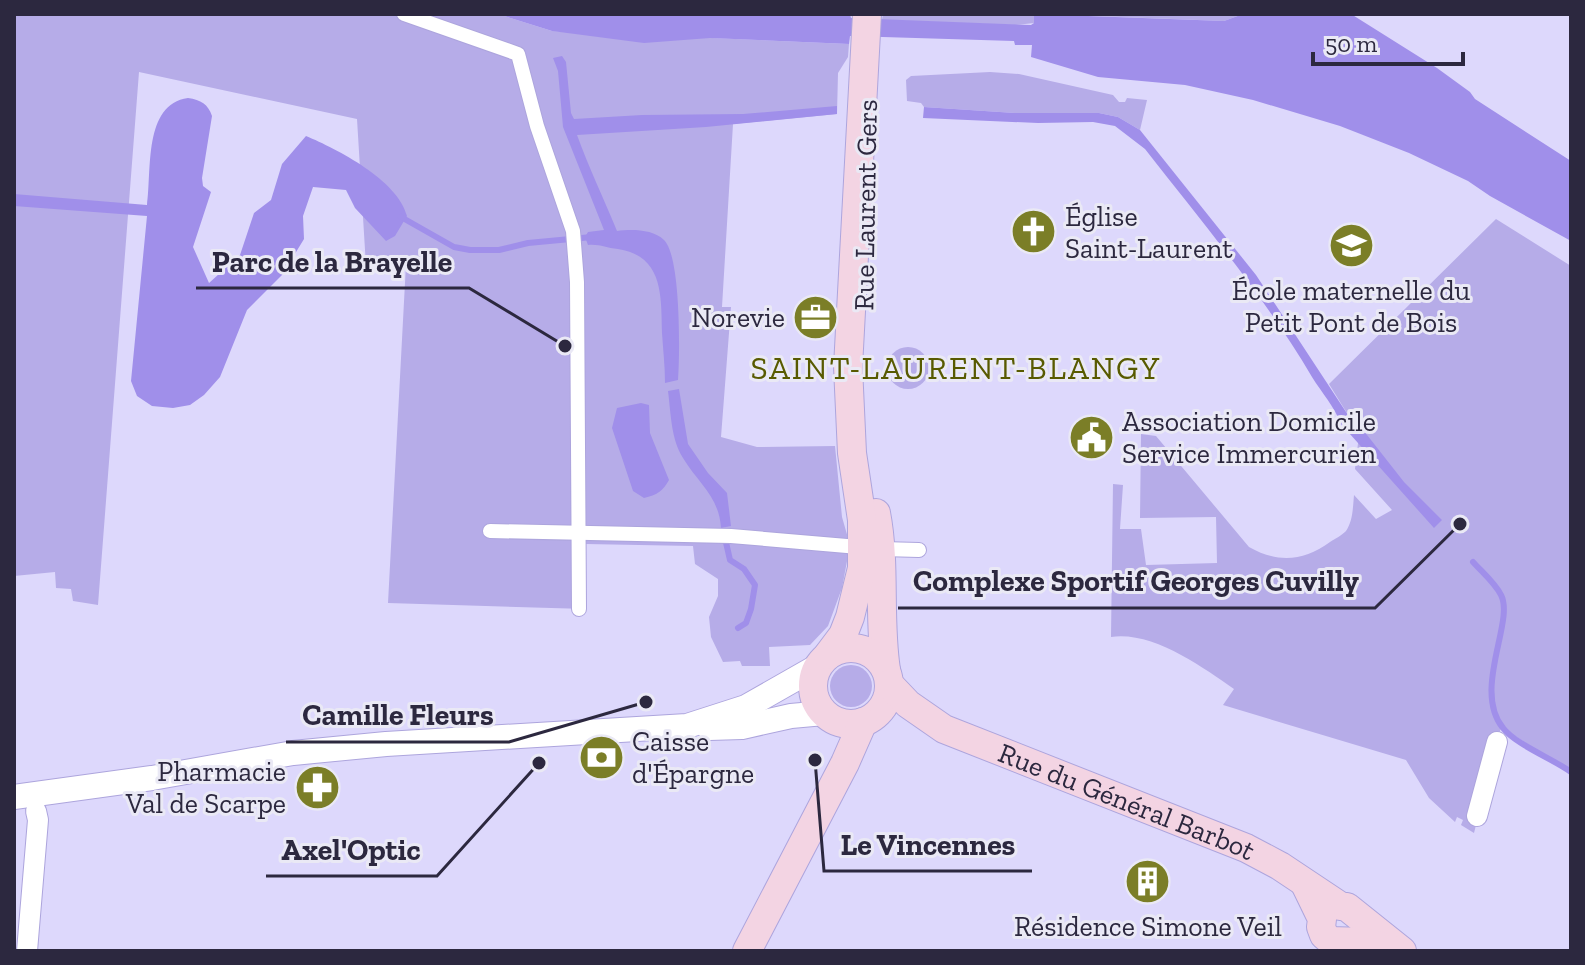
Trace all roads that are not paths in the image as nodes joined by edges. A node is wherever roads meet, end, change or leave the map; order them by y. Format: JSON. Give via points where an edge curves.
{"nodes":[{"id":1,"x":404,"y":14,"type":"edge"},
{"id":2,"x":867,"y":14,"type":"edge"},
{"id":3,"x":490,"y":531,"type":"dead end"},
{"id":4,"x":577,"y":533,"type":"junction"},
{"id":5,"x":872,"y":548,"type":"junction"},
{"id":6,"x":919,"y":550,"type":"dead end"},
{"id":7,"x":579,"y":609,"type":"dead end"},
{"id":8,"x":823,"y":660,"type":"junction"},
{"id":9,"x":888,"y":677,"type":"junction"},
{"id":10,"x":827,"y":715,"type":"junction"},
{"id":11,"x":865,"y":721,"type":"junction"},
{"id":12,"x":687,"y":726,"type":"junction"},
{"id":13,"x":944,"y":729,"type":"junction"},
{"id":14,"x":1497,"y":742,"type":"dead end"},
{"id":15,"x":833,"y":782,"type":"junction"},
{"id":16,"x":33,"y":801,"type":"edge"},
{"id":17,"x":1477,"y":816,"type":"dead end"},
{"id":18,"x":1337,"y":929,"type":"edge"},
{"id":19,"x":27,"y":951,"type":"edge"},
{"id":20,"x":747,"y":951,"type":"edge"},
{"id":21,"x":1401,"y":951,"type":"edge"}],
"edges":[{"from":1,"to":4,"type":"street","via":[[518,54],[573,231]]},
{"from":2,"to":5,"type":"main road","name":"Rue Laurent Gers","via":[[848,367],[849,420]]},
{"from":3,"to":4,"type":"street"},
{"from":4,"to":5,"type":"street"},
{"from":4,"to":7,"type":"street"},
{"from":5,"to":6,"type":"street"},
{"from":5,"to":8,"type":"main road","name":"Rue Laurent Gers","via":[[843,635]]},
{"from":5,"to":9,"type":"main road","name":"Rue Laurent Gers"},
{"from":8,"to":9,"type":"main road","via":[[841,648],[861,648],[874,655]]},
{"from":8,"to":10,"type":"main road","via":[[813,690]]},
{"from":8,"to":12,"type":"street","via":[[746,707]]},
{"from":9,"to":11,"type":"main road","via":[[883,708]]},
{"from":9,"to":13,"type":"main road","name":"Rue du Général Barbot","via":[[916,711]]},
{"from":10,"to":11,"type":"main road","via":[[848,724]]},
{"from":10,"to":12,"type":"street","via":[[791,716],[742,727]]},
{"from":10,"to":15,"type":"main road","via":[[839,745]]},
{"from":11,"to":13,"type":"main road","name":"Rue du Général Barbot"},
{"from":11,"to":15,"type":"main road"},
{"from":12,"to":16,"type":"street","via":[[304,752]]},
{"from":13,"to":18,"type":"main road","name":"Rue du Général Barbot","via":[[1246,848],[1305,883]]},
{"from":14,"to":17,"type":"street"},
{"from":15,"to":20,"type":"main road"},
{"from":16,"to":19,"type":"street","via":[[38,820]]},
{"from":18,"to":21,"type":"main road"}]}
